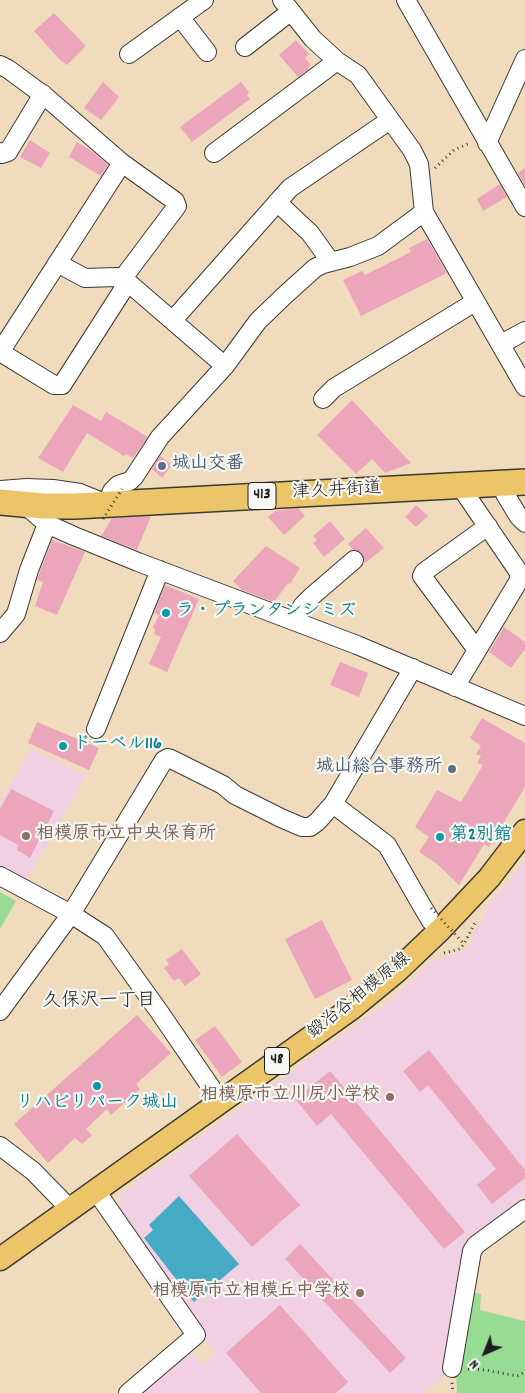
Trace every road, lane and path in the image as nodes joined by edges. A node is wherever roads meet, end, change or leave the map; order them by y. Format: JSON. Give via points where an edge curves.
{"nodes":[{"id":1,"x":204,"y":0,"type":"edge"},
{"id":2,"x":406,"y":0,"type":"edge"},
{"id":3,"x":286,"y":6,"type":"edge"},
{"id":4,"x":180,"y":16,"type":"junction"},
{"id":5,"x":245,"y":47,"type":"dead end"},
{"id":6,"x":207,"y":52,"type":"dead end"},
{"id":7,"x":129,"y":54,"type":"dead end"},
{"id":8,"x":525,"y":59,"type":"edge"},
{"id":9,"x":337,"y":61,"type":"junction"},
{"id":10,"x":1,"y":68,"type":"edge"},
{"id":11,"x":43,"y":94,"type":"junction"},
{"id":12,"x":390,"y":120,"type":"junction"},
{"id":13,"x":483,"y":142,"type":"junction"},
{"id":14,"x":0,"y":152,"type":"edge"},
{"id":15,"x":214,"y":153,"type":"dead end"},
{"id":16,"x":122,"y":162,"type":"junction"},
{"id":17,"x":421,"y":180,"type":"junction"},
{"id":18,"x":277,"y":202,"type":"junction"},
{"id":19,"x":525,"y":207,"type":"edge"},
{"id":20,"x":424,"y":212,"type":"junction"},
{"id":21,"x":331,"y":262,"type":"junction"},
{"id":22,"x":57,"y":263,"type":"junction"},
{"id":23,"x":126,"y":280,"type":"junction"},
{"id":24,"x":475,"y":302,"type":"junction"},
{"id":25,"x":173,"y":320,"type":"junction"},
{"id":26,"x":525,"y":331,"type":"edge"},
{"id":27,"x":501,"y":344,"type":"junction"},
{"id":28,"x":0,"y":352,"type":"edge"},
{"id":29,"x":225,"y":366,"type":"junction"},
{"id":30,"x":525,"y":386,"type":"edge"},
{"id":31,"x":323,"y":399,"type":"dead end"},
{"id":32,"x":460,"y":486,"type":"junction"},
{"id":33,"x":515,"y":488,"type":"edge"},
{"id":34,"x":0,"y":490,"type":"edge"},
{"id":35,"x":0,"y":502,"type":"edge"},
{"id":36,"x":110,"y":504,"type":"junction"},
{"id":37,"x":25,"y":505,"type":"junction"},
{"id":38,"x":525,"y":523,"type":"edge"},
{"id":39,"x":47,"y":524,"type":"junction"},
{"id":40,"x":488,"y":526,"type":"junction"},
{"id":41,"x":354,"y":560,"type":"dead end"},
{"id":42,"x":160,"y":570,"type":"junction"},
{"id":43,"x":294,"y":620,"type":"junction"},
{"id":44,"x":0,"y":633,"type":"edge"},
{"id":45,"x":477,"y":650,"type":"junction"},
{"id":46,"x":413,"y":668,"type":"junction"},
{"id":47,"x":455,"y":687,"type":"junction"},
{"id":48,"x":525,"y":716,"type":"edge"},
{"id":49,"x":96,"y":729,"type":"dead end"},
{"id":50,"x":333,"y":804,"type":"junction"},
{"id":51,"x":525,"y":831,"type":"edge"},
{"id":52,"x":0,"y":876,"type":"edge"},
{"id":53,"x":431,"y":908,"type":"dead end"},
{"id":54,"x":71,"y":914,"type":"junction"},
{"id":55,"x":477,"y":919,"type":"dead end"},
{"id":56,"x":440,"y":930,"type":"junction"},
{"id":57,"x":464,"y":944,"type":"junction"},
{"id":58,"x":441,"y":954,"type":"dead end"},
{"id":59,"x":0,"y":1011,"type":"edge"},
{"id":60,"x":221,"y":1102,"type":"junction"},
{"id":61,"x":0,"y":1147,"type":"edge"},
{"id":62,"x":96,"y":1191,"type":"junction"},
{"id":63,"x":70,"y":1209,"type":"junction"},
{"id":64,"x":524,"y":1211,"type":"edge"},
{"id":65,"x":0,"y":1259,"type":"edge"},
{"id":66,"x":452,"y":1368,"type":"joint"},
{"id":67,"x":525,"y":1372,"type":"edge"},
{"id":68,"x":128,"y":1393,"type":"edge"}],
"edges":[{"from":1,"to":4,"type":"street"},
{"from":2,"to":13,"type":"street"},
{"from":3,"to":5,"type":"street"},
{"from":3,"to":9,"type":"street","via":[[312,38]]},
{"from":4,"to":6,"type":"street"},
{"from":4,"to":7,"type":"street"},
{"from":8,"to":13,"type":"street"},
{"from":9,"to":12,"type":"street","via":[[358,75]]},
{"from":9,"to":15,"type":"street"},
{"from":10,"to":11,"type":"street"},
{"from":11,"to":14,"type":"street","via":[[8,152]]},
{"from":11,"to":16,"type":"street"},
{"from":12,"to":17,"type":"street","via":[[419,164]]},
{"from":12,"to":18,"type":"street","via":[[296,183]]},
{"from":13,"to":17,"type":"path","via":[[454,150]]},
{"from":13,"to":19,"type":"street"},
{"from":16,"to":22,"type":"street"},
{"from":16,"to":23,"type":"street","via":[[175,201],[176,208]]},
{"from":17,"to":20,"type":"street"},
{"from":18,"to":21,"type":"street","via":[[310,233]]},
{"from":18,"to":25,"type":"street"},
{"from":20,"to":21,"type":"street","via":[[378,246]]},
{"from":20,"to":24,"type":"street"},
{"from":21,"to":29,"type":"street","via":[[315,268],[278,301],[258,321]]},
{"from":22,"to":23,"type":"street","via":[[85,278],[116,277]]},
{"from":22,"to":28,"type":"street"},
{"from":23,"to":25,"type":"street"},
{"from":23,"to":28,"type":"street","via":[[62,385],[54,385]]},
{"from":24,"to":27,"type":"street"},
{"from":24,"to":31,"type":"street","via":[[334,388]]},
{"from":25,"to":29,"type":"street"},
{"from":26,"to":27,"type":"street"},
{"from":27,"to":30,"type":"street"},
{"from":29,"to":36,"type":"street","via":[[160,437],[134,477],[118,484],[112,491]]},
{"from":32,"to":33,"type":"highway","name":"津久井街道","number":"413"},
{"from":32,"to":36,"type":"highway","name":"津久井街道","number":"413"},
{"from":32,"to":40,"type":"street"},
{"from":33,"to":38,"type":"street","via":[[519,517]]},
{"from":34,"to":36,"type":"street","via":[[53,489],[80,493]]},
{"from":35,"to":37,"type":"highway","name":"津久井街道","number":"413"},
{"from":36,"to":37,"type":"highway","name":"津久井街道","number":"413"},
{"from":37,"to":39,"type":"street"},
{"from":39,"to":42,"type":"street"},
{"from":39,"to":44,"type":"street","via":[[16,614]]},
{"from":40,"to":45,"type":"street","via":[[519,570],[520,578]]},
{"from":40,"to":45,"type":"street","via":[[422,576]]},
{"from":41,"to":43,"type":"street","via":[[311,597]]},
{"from":42,"to":43,"type":"street"},
{"from":42,"to":49,"type":"street"},
{"from":43,"to":46,"type":"street"},
{"from":45,"to":47,"type":"street"},
{"from":46,"to":47,"type":"street"},
{"from":46,"to":50,"type":"street"},
{"from":47,"to":48,"type":"street"},
{"from":50,"to":54,"type":"street","via":[[317,822],[310,827],[302,827],[168,758],[160,764]]},
{"from":50,"to":56,"type":"street","via":[[387,845],[422,906]]},
{"from":51,"to":56,"type":"main road","name":"鍛冶谷相模原線","number":"48","via":[[488,878]]},
{"from":52,"to":54,"type":"street"},
{"from":53,"to":57,"type":"path","bridge":true},
{"from":54,"to":59,"type":"street"},
{"from":54,"to":60,"type":"street","via":[[105,936]]},
{"from":55,"to":57,"type":"path"},
{"from":56,"to":60,"type":"main road","name":"鍛冶谷相模原線","number":"48","via":[[352,1008]]},
{"from":57,"to":58,"type":"path","via":[[460,949]]},
{"from":60,"to":62,"type":"main road","name":"鍛冶谷相模原線","number":"48"},
{"from":61,"to":63,"type":"street","via":[[33,1170]]},
{"from":62,"to":63,"type":"main road","name":"鍛冶谷相模原線","number":"48"},
{"from":62,"to":68,"type":"street","via":[[196,1335]]},
{"from":63,"to":65,"type":"main road","name":"鍛冶谷相模原線","number":"48"},
{"from":64,"to":66,"type":"street","via":[[472,1251]]},
{"from":66,"to":67,"type":"path","via":[[517,1376]]}]}
